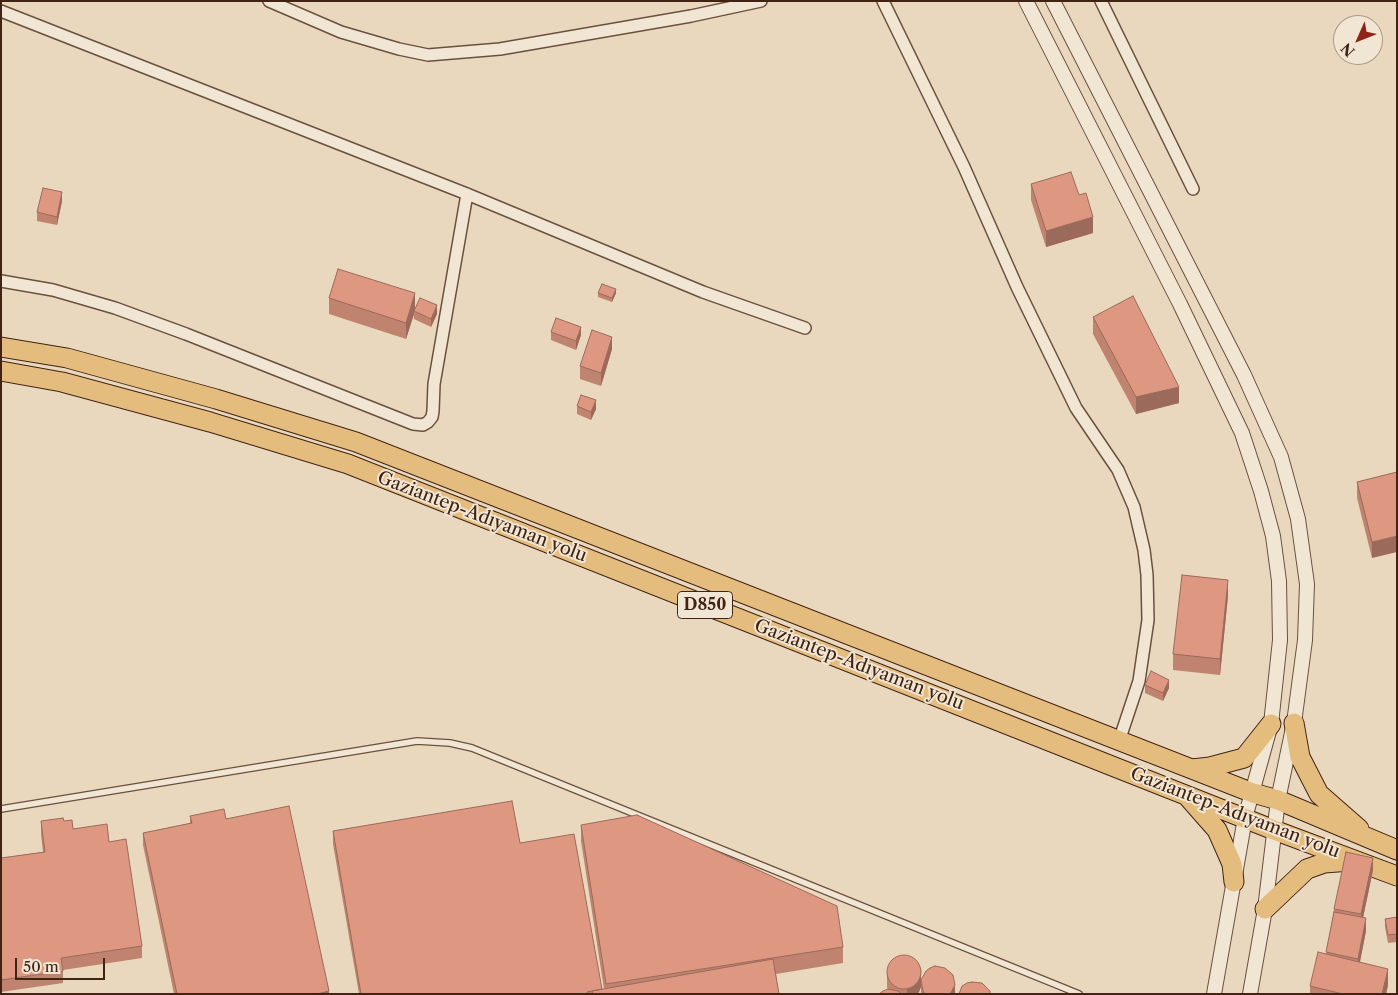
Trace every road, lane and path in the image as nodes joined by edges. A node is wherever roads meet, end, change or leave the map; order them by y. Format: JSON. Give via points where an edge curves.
{"nodes":[{"id":1,"x":269,"y":1,"type":"edge"},
{"id":2,"x":761,"y":1,"type":"edge"},
{"id":3,"x":883,"y":1,"type":"edge"},
{"id":4,"x":1026,"y":1,"type":"edge"},
{"id":5,"x":1053,"y":1,"type":"edge"},
{"id":6,"x":1102,"y":1,"type":"edge"},
{"id":7,"x":1,"y":11,"type":"edge"},
{"id":8,"x":1193,"y":188,"type":"dead end"},
{"id":9,"x":468,"y":194,"type":"junction"},
{"id":10,"x":1,"y":281,"type":"edge"},
{"id":11,"x":805,"y":328,"type":"dead end"},
{"id":12,"x":1,"y":347,"type":"edge"},
{"id":13,"x":1,"y":371,"type":"edge"},
{"id":14,"x":1294,"y":722,"type":"junction"},
{"id":15,"x":1271,"y":724,"type":"junction"},
{"id":16,"x":1119,"y":741,"type":"junction"},
{"id":17,"x":1191,"y":769,"type":"junction"},
{"id":18,"x":1253,"y":793,"type":"junction"},
{"id":19,"x":1186,"y":794,"type":"junction"},
{"id":20,"x":1278,"y":800,"type":"junction"},
{"id":21,"x":1,"y":809,"type":"edge"},
{"id":22,"x":1245,"y":818,"type":"junction"},
{"id":23,"x":1274,"y":830,"type":"junction"},
{"id":24,"x":1371,"y":839,"type":"junction"},
{"id":25,"x":1397,"y":850,"type":"edge"},
{"id":26,"x":1357,"y":861,"type":"junction"},
{"id":27,"x":1397,"y":876,"type":"edge"},
{"id":28,"x":1234,"y":882,"type":"junction"},
{"id":29,"x":1265,"y":909,"type":"junction"},
{"id":30,"x":1079,"y":994,"type":"edge"},
{"id":31,"x":1214,"y":994,"type":"edge"},
{"id":32,"x":1250,"y":994,"type":"edge"}],
"edges":[{"from":1,"to":2,"type":"street","via":[[342,32],[428,55],[500,49]]},
{"from":3,"to":16,"type":"street","via":[[1076,408],[1118,470],[1134,507],[1144,550],[1148,620],[1139,681]]},
{"from":4,"to":15,"type":"street","via":[[1242,432],[1273,536],[1279,581],[1280,640]]},
{"from":5,"to":14,"type":"street","via":[[1244,375],[1281,457],[1298,519],[1307,584],[1305,640]]},
{"from":6,"to":8,"type":"street"},
{"from":7,"to":9,"type":"street"},
{"from":9,"to":10,"type":"street","via":[[434,384],[434,411],[423,425],[413,424],[124,311],[53,290]]},
{"from":9,"to":11,"type":"street","via":[[703,292]]},
{"from":12,"to":16,"type":"highway","name":"Gaziantep-Adıyaman yolu","number":"D850","via":[[67,358],[356,442]]},
{"from":13,"to":19,"type":"highway","name":"Gaziantep-Adıyaman yolu","number":"D850","via":[[62,382],[348,464]]},
{"from":14,"to":20,"type":"street"},
{"from":14,"to":24,"type":"highway","via":[[1300,757],[1319,794]]},
{"from":15,"to":17,"type":"highway","via":[[1244,758],[1210,768]]},
{"from":15,"to":18,"type":"street"},
{"from":16,"to":17,"type":"highway","name":"Gaziantep-Adıyaman yolu","number":"D850"},
{"from":17,"to":18,"type":"highway","name":"Gaziantep-Adıyaman yolu","number":"D850"},
{"from":18,"to":20,"type":"highway","name":"Gaziantep-Adıyaman yolu","number":"D850"},
{"from":18,"to":22,"type":"street"},
{"from":19,"to":22,"type":"highway","name":"Gaziantep-Adıyaman yolu","number":"D850"},
{"from":19,"to":28,"type":"highway","via":[[1217,830],[1232,864]]},
{"from":20,"to":23,"type":"street"},
{"from":20,"to":24,"type":"highway","name":"Gaziantep-Adıyaman yolu","number":"D850"},
{"from":21,"to":30,"type":"lane","via":[[418,741],[450,743],[472,748]]},
{"from":22,"to":23,"type":"highway","name":"Gaziantep-Adıyaman yolu","number":"D850"},
{"from":22,"to":28,"type":"street"},
{"from":23,"to":26,"type":"highway","name":"Gaziantep-Adıyaman yolu","number":"D850"},
{"from":23,"to":29,"type":"street"},
{"from":24,"to":25,"type":"highway","name":"Gaziantep-Adıyaman yolu","number":"D850"},
{"from":26,"to":27,"type":"highway","name":"Gaziantep-Adıyaman yolu","number":"D850"},
{"from":26,"to":29,"type":"highway","via":[[1324,863],[1307,869]]},
{"from":28,"to":31,"type":"street"},
{"from":29,"to":32,"type":"street"}]}
